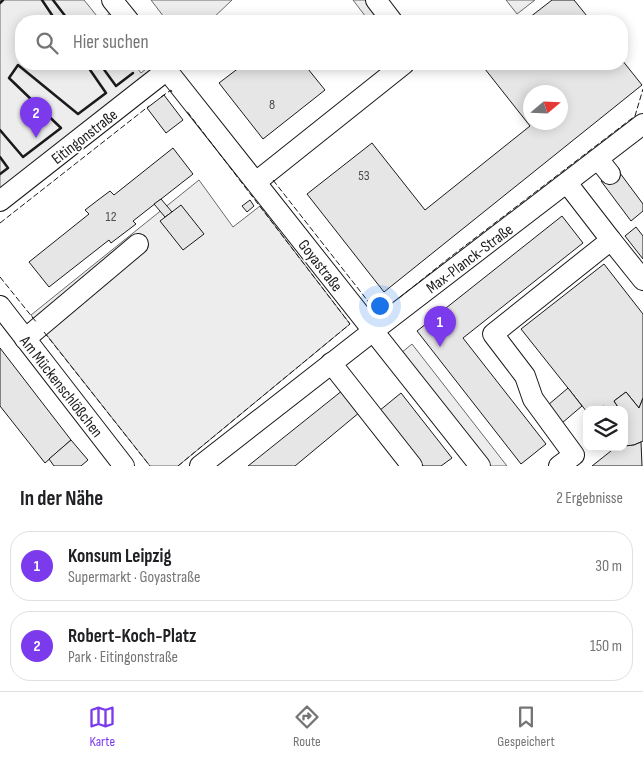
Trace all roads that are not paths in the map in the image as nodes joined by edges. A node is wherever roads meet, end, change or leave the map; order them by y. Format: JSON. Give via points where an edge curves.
{"nodes":[{"id":1,"x":112,"y":0,"type":"edge"},
{"id":2,"x":376,"y":0,"type":"edge"},
{"id":3,"x":124,"y":15,"type":"edge"},
{"id":4,"x":387,"y":15,"type":"edge"},
{"id":5,"x":161,"y":70,"type":"edge"},
{"id":6,"x":167,"y":70,"type":"edge"},
{"id":7,"x":396,"y":70,"type":"edge"},
{"id":8,"x":643,"y":124,"type":"edge"},
{"id":9,"x":256,"y":182,"type":"junction"},
{"id":10,"x":567,"y":183,"type":"junction"},
{"id":11,"x":0,"y":201,"type":"edge"},
{"id":12,"x":611,"y":240,"type":"junction"},
{"id":13,"x":138,"y":244,"type":"dead end"},
{"id":14,"x":643,"y":280,"type":"edge"},
{"id":15,"x":0,"y":306,"type":"edge"},
{"id":16,"x":373,"y":331,"type":"junction"},
{"id":17,"x":25,"y":339,"type":"junction"},
{"id":18,"x":331,"y":363,"type":"junction"},
{"id":19,"x":124,"y":466,"type":"edge"},
{"id":20,"x":200,"y":466,"type":"edge"},
{"id":21,"x":412,"y":466,"type":"edge"},
{"id":22,"x":480,"y":466,"type":"edge"},
{"id":23,"x":559,"y":466,"type":"edge"}],
"edges":[{"from":1,"to":3,"type":"street"},
{"from":2,"to":4,"type":"street"},
{"from":5,"to":11,"type":"street","name":"Eitingonstraße"},
{"from":6,"to":9,"type":"street","name":"Goyastraße"},
{"from":7,"to":9,"type":"street"},
{"from":8,"to":10,"type":"street","name":"Max-Planck-Straße","via":[[604,166]]},
{"from":9,"to":16,"type":"street","name":"Goyastraße"},
{"from":10,"to":12,"type":"street"},
{"from":10,"to":16,"type":"street","name":"Max-Planck-Straße"},
{"from":12,"to":14,"type":"street"},
{"from":12,"to":23,"type":"street","via":[[493,334],[525,376],[533,399],[574,455]]},
{"from":13,"to":17,"type":"street"},
{"from":15,"to":17,"type":"street","name":"Am Mückenschlößchen"},
{"from":16,"to":18,"type":"street","name":"Max-Planck-Straße"},
{"from":16,"to":22,"type":"street","name":"Goyastraße"},
{"from":17,"to":19,"type":"street","name":"Am Mückenschlößchen"},
{"from":18,"to":20,"type":"street","name":"Max-Planck-Straße"},
{"from":18,"to":21,"type":"street"}]}
